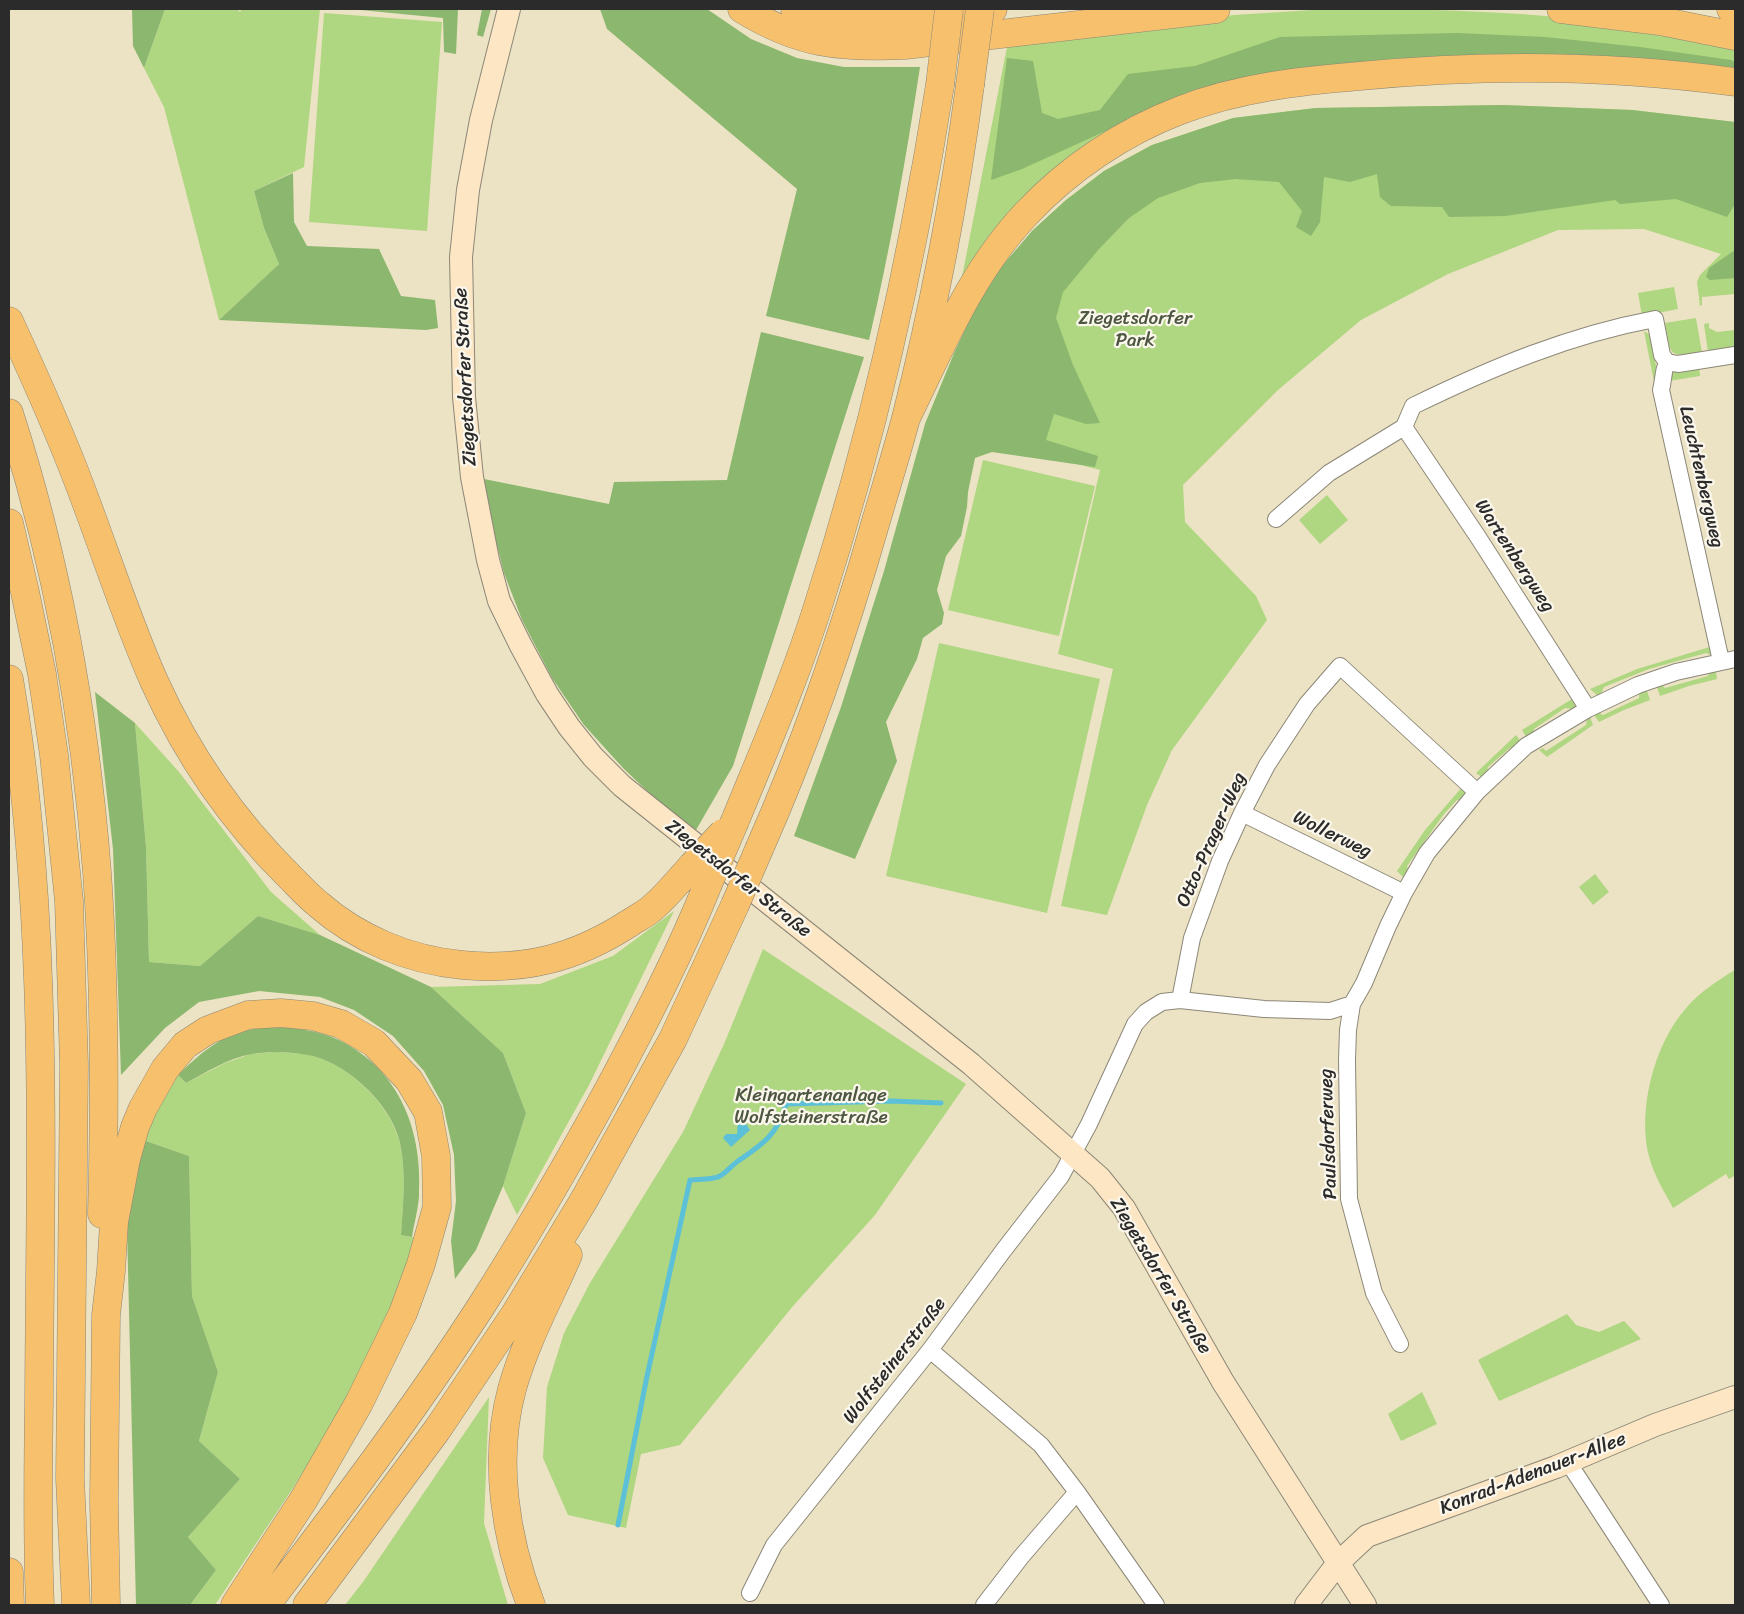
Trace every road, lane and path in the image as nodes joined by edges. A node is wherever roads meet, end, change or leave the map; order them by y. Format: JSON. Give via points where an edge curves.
{"nodes":[{"id":1,"x":509,"y":9,"type":"edge"},
{"id":2,"x":742,"y":9,"type":"edge"},
{"id":3,"x":795,"y":9,"type":"edge"},
{"id":4,"x":949,"y":9,"type":"edge"},
{"id":5,"x":980,"y":9,"type":"edge"},
{"id":6,"x":993,"y":9,"type":"edge"},
{"id":7,"x":1216,"y":9,"type":"edge"},
{"id":8,"x":1561,"y":9,"type":"edge"},
{"id":9,"x":1731,"y":9,"type":"edge"},
{"id":10,"x":1735,"y":10,"type":"edge"},
{"id":11,"x":1735,"y":36,"type":"edge"},
{"id":12,"x":1735,"y":82,"type":"edge"},
{"id":13,"x":9,"y":321,"type":"edge"},
{"id":14,"x":1735,"y":355,"type":"edge"},
{"id":15,"x":1667,"y":362,"type":"junction"},
{"id":16,"x":9,"y":413,"type":"edge"},
{"id":17,"x":906,"y":418,"type":"junction"},
{"id":18,"x":1404,"y":427,"type":"junction"},
{"id":19,"x":1276,"y":519,"type":"dead end"},
{"id":20,"x":9,"y":523,"type":"edge"},
{"id":21,"x":1728,"y":660,"type":"edge"},
{"id":22,"x":9,"y":679,"type":"edge"},
{"id":23,"x":1588,"y":709,"type":"junction"},
{"id":24,"x":1477,"y":792,"type":"junction"},
{"id":25,"x":1242,"y":813,"type":"junction"},
{"id":26,"x":700,"y":875,"type":"junction"},
{"id":27,"x":1404,"y":893,"type":"junction"},
{"id":28,"x":1180,"y":1000,"type":"junction"},
{"id":29,"x":1352,"y":1004,"type":"junction"},
{"id":30,"x":1073,"y":1154,"type":"junction"},
{"id":31,"x":584,"y":1200,"type":"junction"},
{"id":32,"x":106,"y":1315,"type":"junction"},
{"id":33,"x":1400,"y":1344,"type":"dead end"},
{"id":34,"x":930,"y":1350,"type":"junction"},
{"id":35,"x":1735,"y":1396,"type":"edge"},
{"id":36,"x":1568,"y":1462,"type":"junction"},
{"id":37,"x":1077,"y":1492,"type":"junction"},
{"id":38,"x":1338,"y":1562,"type":"junction"},
{"id":39,"x":9,"y":1572,"type":"edge"},
{"id":40,"x":750,"y":1593,"type":"dead end"},
{"id":41,"x":10,"y":1605,"type":"edge"},
{"id":42,"x":40,"y":1605,"type":"edge"},
{"id":43,"x":76,"y":1605,"type":"edge"},
{"id":44,"x":106,"y":1605,"type":"edge"},
{"id":45,"x":235,"y":1605,"type":"edge"},
{"id":46,"x":266,"y":1605,"type":"edge"},
{"id":47,"x":307,"y":1605,"type":"edge"},
{"id":48,"x":532,"y":1605,"type":"edge"},
{"id":49,"x":984,"y":1605,"type":"edge"},
{"id":50,"x":1156,"y":1605,"type":"edge"},
{"id":51,"x":1306,"y":1605,"type":"edge"},
{"id":52,"x":1365,"y":1605,"type":"edge"},
{"id":53,"x":1661,"y":1605,"type":"edge"}],
"edges":[{"from":1,"to":30,"type":"street","name":"Ziegetsdorfer Straße","via":[[481,120],[468,190],[461,257],[462,333],[472,478],[488,560],[500,601],[520,644],[569,727],[622,786],[971,1064]]},
{"from":2,"to":7,"type":"highway","via":[[790,34],[814,41],[868,46],[905,45]]},
{"from":3,"to":6,"type":"highway","via":[[811,16],[842,21],[884,21]]},
{"from":4,"to":26,"type":"highway","bridge":true,"via":[[927,167],[895,327],[860,467],[815,616],[780,713],[735,821]]},
{"from":5,"to":17,"type":"highway","bridge":true,"via":[[958,173],[941,269]]},
{"from":8,"to":11,"type":"highway"},
{"from":9,"to":10,"type":"highway"},
{"from":12,"to":17,"type":"highway","via":[[1516,67],[1400,72],[1262,88],[1157,120],[1088,160],[1053,187],[1024,216],[985,264]]},
{"from":13,"to":26,"type":"highway","via":[[79,484],[154,681],[177,726],[208,779],[237,819],[269,857],[318,905],[371,940],[406,954],[440,963],[482,967],[523,965],[565,956],[603,940]]},
{"from":14,"to":15,"type":"street","via":[[1678,364]]},
{"from":15,"to":18,"type":"street","via":[[1662,355],[1655,319],[1629,324],[1527,354],[1469,378],[1413,406]]},
{"from":15,"to":21,"type":"street","name":"Leuchtenbergweg","via":[[1661,390]]},
{"from":16,"to":32,"type":"highway","via":[[52,569],[87,769],[101,945],[104,1123],[101,1277]]},
{"from":17,"to":31,"type":"highway","bridge":true,"via":[[850,612],[818,703],[760,847],[674,1039]]},
{"from":18,"to":19,"type":"street","via":[[1329,473]]},
{"from":18,"to":23,"type":"street","name":"Wartenbergweg"},
{"from":20,"to":43,"type":"highway","via":[[42,674],[69,901],[74,1065],[70,1479]]},
{"from":21,"to":23,"type":"street","via":[[1638,685]]},
{"from":22,"to":42,"type":"highway","via":[[32,866],[38,972],[41,1076]]},
{"from":23,"to":24,"type":"street","via":[[1526,746]]},
{"from":24,"to":25,"type":"street","name":"Otto-Prager-Weg","via":[[1340,666],[1307,704],[1267,765]]},
{"from":24,"to":27,"type":"street","via":[[1427,853]]},
{"from":25,"to":27,"type":"street","name":"Wollerweg"},
{"from":25,"to":28,"type":"street","name":"Otto-Prager-Weg","via":[[1220,861],[1192,938]]},
{"from":26,"to":46,"type":"highway","via":[[691,927],[653,1006],[544,1205],[429,1384]]},
{"from":27,"to":29,"type":"street"},
{"from":28,"to":29,"type":"street","name":"Wolfsteinerstraße","via":[[1264,1009],[1330,1011]]},
{"from":28,"to":30,"type":"street","name":"Wolfsteinerstraße","via":[[1162,1002],[1134,1024]]},
{"from":29,"to":33,"type":"street","name":"Paulsdorferweg","via":[[1347,1060],[1349,1199],[1374,1293]]},
{"from":30,"to":34,"type":"street","name":"Wolfsteinerstraße","via":[[1061,1176]]},
{"from":30,"to":38,"type":"street","name":"Ziegetsdorfer Straße","via":[[1100,1178],[1124,1208],[1223,1382]]},
{"from":31,"to":47,"type":"highway","via":[[515,1314],[437,1430]]},
{"from":31,"to":48,"type":"highway","via":[[571,1248],[515,1380],[506,1423],[503,1456],[508,1520],[515,1555]]},
{"from":32,"to":44,"type":"highway"},
{"from":32,"to":45,"type":"highway","via":[[114,1222],[128,1151],[143,1108],[165,1069],[185,1045],[208,1030],[248,1016],[281,1013],[313,1016],[340,1024],[374,1043],[409,1080],[428,1112],[436,1156],[437,1207],[422,1264],[403,1313],[359,1403],[304,1500]]},
{"from":34,"to":37,"type":"street","via":[[1041,1445]]},
{"from":34,"to":40,"type":"street","name":"Wolfsteinerstraße","via":[[774,1545]]},
{"from":35,"to":36,"type":"street","name":"Konrad-Adenauer-Allee"},
{"from":36,"to":38,"type":"street","name":"Konrad-Adenauer-Allee","via":[[1367,1536]]},
{"from":36,"to":53,"type":"street"},
{"from":37,"to":49,"type":"street"},
{"from":37,"to":50,"type":"street"},
{"from":38,"to":51,"type":"street","name":"Konrad-Adenauer-Allee"},
{"from":38,"to":52,"type":"street","name":"Ziegetsdorfer Straße"},
{"from":39,"to":41,"type":"highway"}]}
